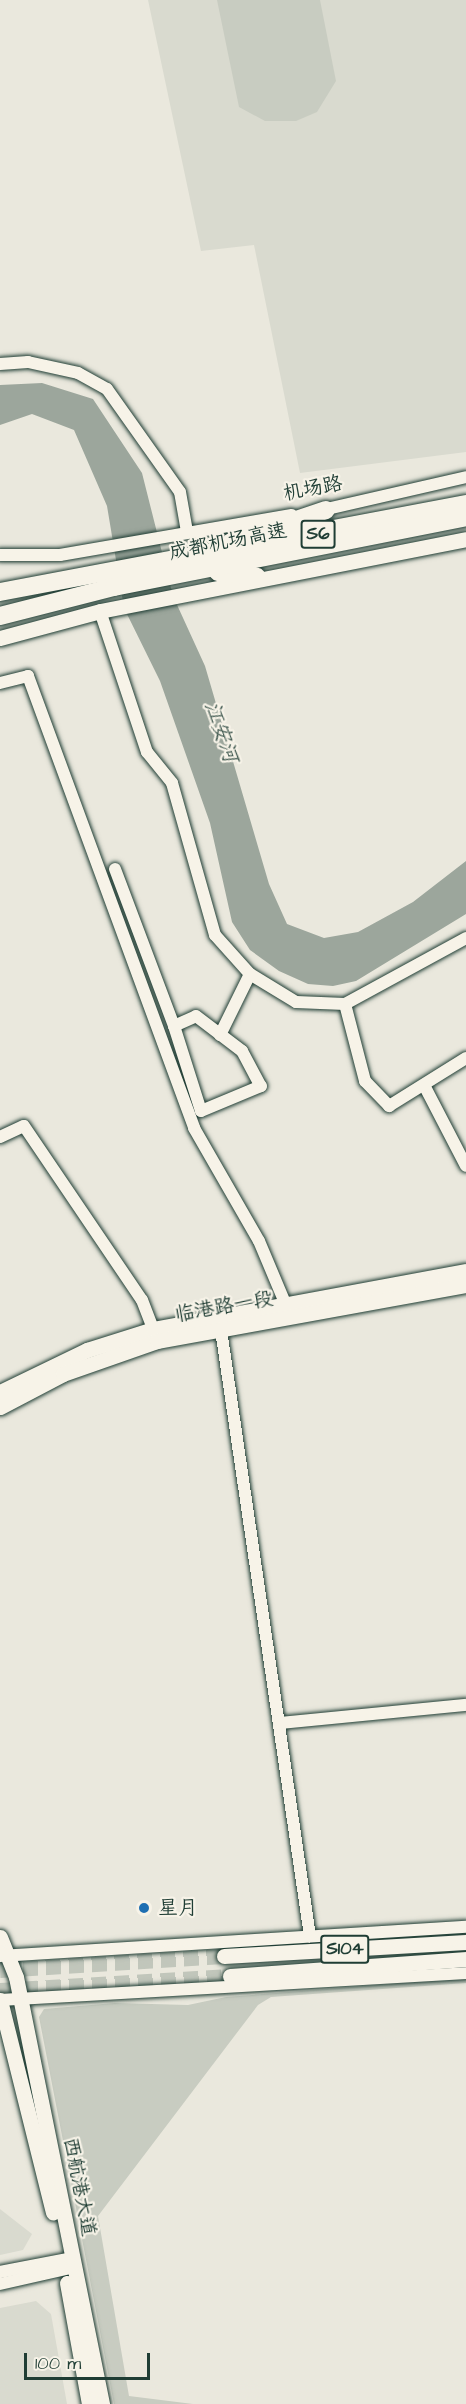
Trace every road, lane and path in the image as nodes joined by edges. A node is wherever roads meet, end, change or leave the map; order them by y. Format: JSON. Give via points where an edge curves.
{"nodes":[{"id":1,"x":0,"y":364,"type":"edge"},
{"id":2,"x":466,"y":477,"type":"edge"},
{"id":3,"x":466,"y":504,"type":"edge"},
{"id":4,"x":326,"y":510,"type":"junction"},
{"id":5,"x":466,"y":517,"type":"edge"},
{"id":6,"x":187,"y":530,"type":"junction"},
{"id":7,"x":466,"y":538,"type":"edge"},
{"id":8,"x":0,"y":555,"type":"edge"},
{"id":9,"x":350,"y":564,"type":"junction"},
{"id":10,"x":183,"y":567,"type":"junction"},
{"id":11,"x":257,"y":577,"type":"junction"},
{"id":12,"x":113,"y":580,"type":"junction"},
{"id":13,"x":221,"y":591,"type":"junction"},
{"id":14,"x":0,"y":592,"type":"edge"},
{"id":15,"x":100,"y":611,"type":"junction"},
{"id":16,"x":0,"y":616,"type":"edge"},
{"id":17,"x":0,"y":638,"type":"edge"},
{"id":18,"x":0,"y":683,"type":"edge"},
{"id":19,"x":115,"y":869,"type":"dead end"},
{"id":20,"x":466,"y":938,"type":"edge"},
{"id":21,"x":250,"y":974,"type":"junction"},
{"id":22,"x":345,"y":1004,"type":"junction"},
{"id":23,"x":174,"y":1026,"type":"junction"},
{"id":24,"x":220,"y":1035,"type":"junction"},
{"id":25,"x":466,"y":1058,"type":"edge"},
{"id":26,"x":424,"y":1085,"type":"junction"},
{"id":27,"x":0,"y":1137,"type":"edge"},
{"id":28,"x":466,"y":1166,"type":"edge"},
{"id":29,"x":466,"y":1271,"type":"edge"},
{"id":30,"x":466,"y":1285,"type":"edge"},
{"id":31,"x":285,"y":1303,"type":"junction"},
{"id":32,"x":220,"y":1323,"type":"junction"},
{"id":33,"x":153,"y":1329,"type":"junction"},
{"id":34,"x":0,"y":1392,"type":"edge"},
{"id":35,"x":0,"y":1407,"type":"edge"},
{"id":36,"x":466,"y":1705,"type":"edge"},
{"id":37,"x":281,"y":1723,"type":"junction"},
{"id":38,"x":466,"y":1927,"type":"edge"},
{"id":39,"x":310,"y":1936,"type":"junction"},
{"id":40,"x":0,"y":1937,"type":"edge"},
{"id":41,"x":466,"y":1942,"type":"edge"},
{"id":42,"x":4,"y":1955,"type":"edge"},
{"id":43,"x":224,"y":1956,"type":"tunnel mouth"},
{"id":44,"x":466,"y":1959,"type":"edge"},
{"id":45,"x":466,"y":1973,"type":"edge"},
{"id":46,"x":230,"y":1976,"type":"tunnel mouth"},
{"id":47,"x":0,"y":2000,"type":"edge"},
{"id":48,"x":20,"y":2000,"type":"junction"},
{"id":49,"x":68,"y":2264,"type":"junction"},
{"id":50,"x":0,"y":2272,"type":"edge"},
{"id":51,"x":0,"y":2284,"type":"edge"},
{"id":52,"x":89,"y":2404,"type":"edge"},
{"id":53,"x":102,"y":2404,"type":"edge"}],
"edges":[{"from":1,"to":6,"type":"street","via":[[28,362],[78,373],[107,389],[180,492]]},
{"from":2,"to":4,"type":"street","name":"机场路"},
{"from":3,"to":10,"type":"highway","name":"成都机场高速","number":"S6"},
{"from":4,"to":6,"type":"street","name":"机场路"},
{"from":4,"to":10,"type":"highway"},
{"from":5,"to":10,"type":"highway","name":"成都机场高速","number":"S6"},
{"from":6,"to":8,"type":"street","name":"机场路","via":[[60,555]]},
{"from":7,"to":9,"type":"main road"},
{"from":9,"to":11,"type":"main road"},
{"from":9,"to":13,"type":"main road"},
{"from":10,"to":11,"type":"highway"},
{"from":10,"to":12,"type":"highway","name":"成都机场高速","number":"S6"},
{"from":11,"to":13,"type":"main road"},
{"from":12,"to":14,"type":"highway","name":"成都机场高速","number":"S6"},
{"from":12,"to":16,"type":"highway","name":"成都机场高速","number":"S6"},
{"from":13,"to":15,"type":"main road"},
{"from":15,"to":17,"type":"main road"},
{"from":15,"to":21,"type":"street","via":[[147,752],[172,783],[215,935]]},
{"from":18,"to":31,"type":"street","via":[[28,676],[194,1128],[259,1240]]},
{"from":19,"to":23,"type":"street"},
{"from":20,"to":22,"type":"street"},
{"from":21,"to":22,"type":"street","via":[[296,1002]]},
{"from":21,"to":24,"type":"street"},
{"from":22,"to":26,"type":"street","via":[[365,1081],[389,1107]]},
{"from":23,"to":24,"type":"street","via":[[196,1016]]},
{"from":23,"to":24,"type":"street","via":[[201,1111],[261,1086],[242,1052]]},
{"from":25,"to":26,"type":"street"},
{"from":26,"to":28,"type":"street"},
{"from":27,"to":33,"type":"street","via":[[24,1126],[142,1300]]},
{"from":29,"to":31,"type":"main road","name":"临港路一段"},
{"from":30,"to":32,"type":"main road","name":"临港路一段"},
{"from":31,"to":32,"type":"main road","name":"临港路一段"},
{"from":32,"to":33,"type":"main road","name":"临港路一段"},
{"from":32,"to":35,"type":"main road","name":"临港路一段","via":[[112,1353]]},
{"from":32,"to":37,"type":"street"},
{"from":33,"to":34,"type":"main road","name":"临港路一段","via":[[87,1350]]},
{"from":36,"to":37,"type":"street"},
{"from":37,"to":39,"type":"street"},
{"from":38,"to":39,"type":"street"},
{"from":39,"to":42,"type":"street"},
{"from":40,"to":42,"type":"main road","name":"西航港大道"},
{"from":41,"to":43,"type":"main road","number":"S104"},
{"from":42,"to":48,"type":"main road","name":"西航港大道","via":[[16,1977]]},
{"from":44,"to":46,"type":"main road","number":"S104"},
{"from":45,"to":48,"type":"street"},
{"from":47,"to":48,"type":"street"},
{"from":47,"to":49,"type":"main road"},
{"from":48,"to":49,"type":"main road","name":"西航港大道"},
{"from":49,"to":50,"type":"street"},
{"from":49,"to":51,"type":"street"},
{"from":49,"to":52,"type":"main road"},
{"from":49,"to":53,"type":"main road","name":"西航港大道"}]}
